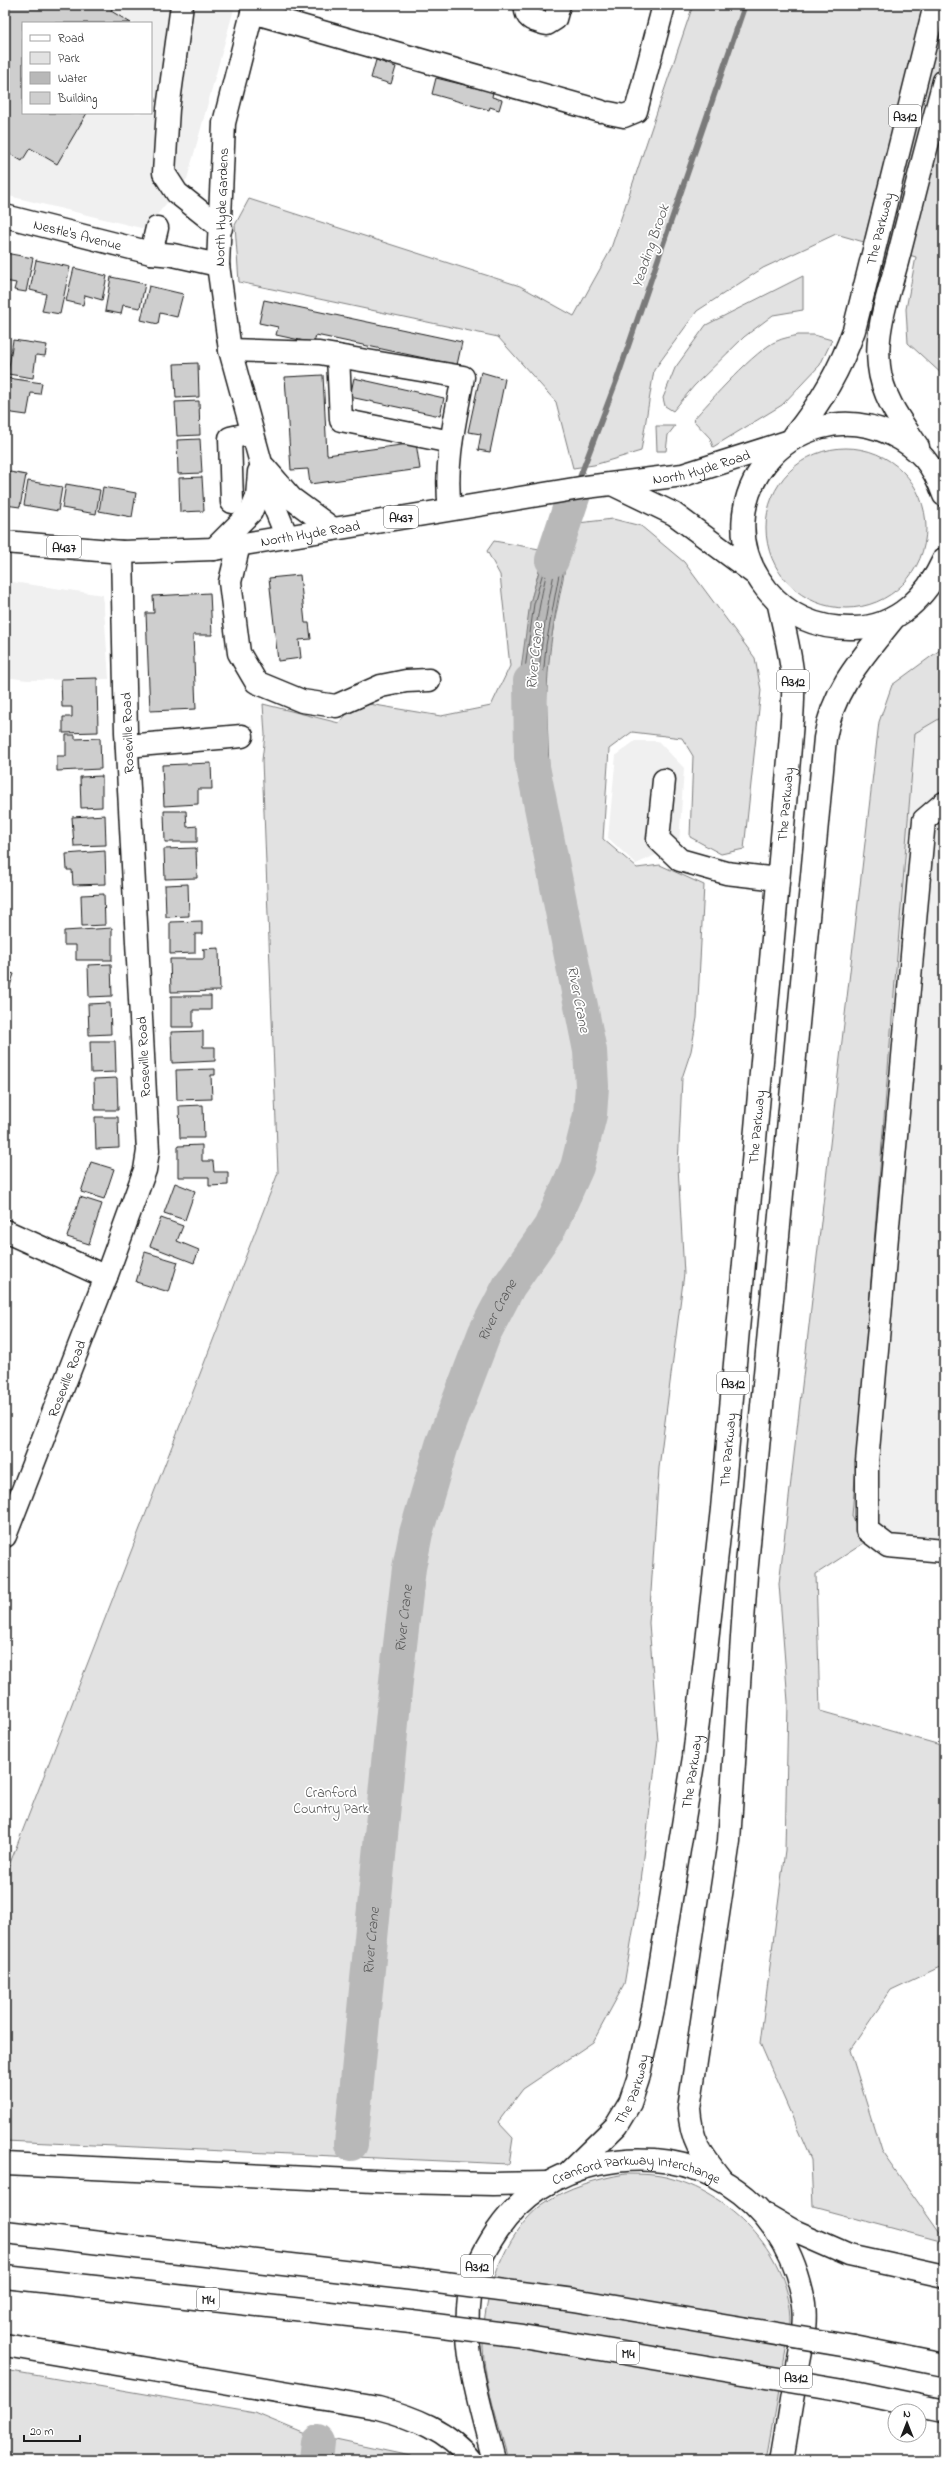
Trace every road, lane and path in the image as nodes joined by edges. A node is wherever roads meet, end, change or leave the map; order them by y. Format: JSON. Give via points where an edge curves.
{"nodes":[{"id":1,"x":182,"y":5,"type":"edge"},
{"id":2,"x":526,"y":5,"type":"edge"},
{"id":3,"x":559,"y":5,"type":"edge"},
{"id":4,"x":664,"y":5,"type":"edge"},
{"id":5,"x":934,"y":5,"type":"edge"},
{"id":6,"x":253,"y":9,"type":"edge"},
{"id":7,"x":944,"y":81,"type":"edge"},
{"id":8,"x":159,"y":106,"type":"edge"},
{"id":9,"x":5,"y":216,"type":"edge"},
{"id":10,"x":157,"y":228,"type":"dead end"},
{"id":11,"x":221,"y":228,"type":"junction"},
{"id":12,"x":151,"y":253,"type":"junction"},
{"id":13,"x":218,"y":265,"type":"junction"},
{"id":14,"x":230,"y":350,"type":"junction"},
{"id":15,"x":338,"y":356,"type":"junction"},
{"id":16,"x":252,"y":433,"type":"junction"},
{"id":17,"x":790,"y":440,"type":"junction"},
{"id":18,"x":450,"y":442,"type":"junction"},
{"id":19,"x":922,"y":454,"type":"junction"},
{"id":20,"x":260,"y":463,"type":"junction"},
{"id":21,"x":614,"y":484,"type":"junction"},
{"id":22,"x":942,"y":486,"type":"edge"},
{"id":23,"x":232,"y":502,"type":"dead end"},
{"id":24,"x":450,"y":509,"type":"junction"},
{"id":25,"x":332,"y":529,"type":"junction"},
{"id":26,"x":287,"y":537,"type":"junction"},
{"id":27,"x":5,"y":542,"type":"edge"},
{"id":28,"x":239,"y":544,"type":"junction"},
{"id":29,"x":214,"y":549,"type":"junction"},
{"id":30,"x":122,"y":552,"type":"junction"},
{"id":31,"x":944,"y":559,"type":"edge"},
{"id":32,"x":755,"y":574,"type":"junction"},
{"id":33,"x":939,"y":579,"type":"edge"},
{"id":34,"x":779,"y":604,"type":"junction"},
{"id":35,"x":894,"y":618,"type":"junction"},
{"id":36,"x":429,"y":680,"type":"dead end"},
{"id":37,"x":242,"y":736,"type":"dead end"},
{"id":38,"x":127,"y":746,"type":"junction"},
{"id":39,"x":664,"y":780,"type":"dead end"},
{"id":40,"x":944,"y":803,"type":"edge"},
{"id":41,"x":778,"y":879,"type":"junction"},
{"id":42,"x":5,"y":1231,"type":"edge"},
{"id":43,"x":106,"y":1277,"type":"junction"},
{"id":44,"x":11,"y":1504,"type":"edge"},
{"id":45,"x":5,"y":1536,"type":"edge"},
{"id":46,"x":944,"y":1550,"type":"edge"},
{"id":47,"x":5,"y":2164,"type":"edge"},
{"id":48,"x":568,"y":2172,"type":"junction"},
{"id":49,"x":721,"y":2179,"type":"junction"},
{"id":50,"x":548,"y":2183,"type":"junction"},
{"id":51,"x":766,"y":2215,"type":"junction"},
{"id":52,"x":5,"y":2232,"type":"edge"},
{"id":53,"x":944,"y":2276,"type":"edge"},
{"id":54,"x":5,"y":2277,"type":"edge"},
{"id":55,"x":5,"y":2345,"type":"edge"},
{"id":56,"x":944,"y":2365,"type":"edge"},
{"id":57,"x":944,"y":2411,"type":"edge"},
{"id":58,"x":471,"y":2460,"type":"edge"},
{"id":59,"x":494,"y":2460,"type":"edge"},
{"id":60,"x":782,"y":2460,"type":"edge"}],
"edges":[{"from":1,"to":8,"type":"main road"},
{"from":2,"to":3,"type":"main road","via":[[526,14],[531,20],[547,24],[555,19]]},
{"from":4,"to":6,"type":"main road","via":[[636,110],[624,116]]},
{"from":5,"to":17,"type":"main road","name":"The Parkway","number":"A312","via":[[854,330],[843,361],[828,390]]},
{"from":6,"to":11,"type":"main road","name":"North Hyde Gardens","via":[[224,123]]},
{"from":7,"to":19,"type":"main road","name":"The Parkway","number":"A312","via":[[878,344],[879,367],[885,390],[895,412]]},
{"from":8,"to":11,"type":"main road","via":[[164,173],[177,193]]},
{"from":9,"to":12,"type":"main road","name":"Nestle's Avenue"},
{"from":10,"to":12,"type":"main road"},
{"from":11,"to":13,"type":"main road","name":"North Hyde Gardens"},
{"from":12,"to":13,"type":"main road","name":"Nestle's Avenue"},
{"from":13,"to":14,"type":"main road","name":"North Hyde Gardens"},
{"from":14,"to":15,"type":"main road"},
{"from":14,"to":16,"type":"main road","name":"North Hyde Gardens"},
{"from":15,"to":18,"type":"main road","via":[[341,420]]},
{"from":15,"to":18,"type":"main road","via":[[464,377]]},
{"from":16,"to":20,"type":"main road","name":"North Hyde Gardens"},
{"from":16,"to":23,"type":"main road","via":[[230,438]]},
{"from":17,"to":19,"type":"main road","via":[[815,428],[845,423],[876,427],[903,440]]},
{"from":17,"to":21,"type":"main road","name":"North Hyde Road","number":"A437","via":[[703,470]]},
{"from":17,"to":32,"type":"main road","via":[[768,458],[754,479],[746,502],[743,526],[746,551]]},
{"from":18,"to":24,"type":"main road","via":[[446,483]]},
{"from":19,"to":22,"type":"main road","name":"The Parkway"},
{"from":20,"to":25,"type":"main road","via":[[291,498]]},
{"from":20,"to":26,"type":"main road","name":"North Hyde Gardens"},
{"from":20,"to":29,"type":"main road","via":[[257,497],[251,512]]},
{"from":21,"to":24,"type":"main road","name":"North Hyde Road","number":"A437"},
{"from":21,"to":32,"type":"main road","name":"North Hyde Road","via":[[674,514]]},
{"from":24,"to":25,"type":"main road","name":"North Hyde Road","number":"A437"},
{"from":25,"to":26,"type":"main road","name":"North Hyde Road","number":"A437"},
{"from":26,"to":28,"type":"main road","name":"North Hyde Road","number":"A437"},
{"from":27,"to":30,"type":"main road","name":"North Hyde Road","number":"A437"},
{"from":28,"to":29,"type":"main road","name":"North Hyde Road","number":"A437"},
{"from":28,"to":36,"type":"main road","via":[[230,582],[239,653],[256,682],[302,701],[336,706],[381,686]]},
{"from":29,"to":30,"type":"main road","name":"North Hyde Road","number":"A437"},
{"from":30,"to":38,"type":"main road","name":"Roseville Road"},
{"from":31,"to":33,"type":"main road"},
{"from":32,"to":34,"type":"main road"},
{"from":33,"to":35,"type":"main road","via":[[916,602]]},
{"from":34,"to":35,"type":"main road","via":[[805,621],[834,629],[865,628]]},
{"from":34,"to":41,"type":"main road","name":"The Parkway","number":"A312","via":[[790,653],[794,702]]},
{"from":35,"to":49,"type":"main road","number":"A312","via":[[850,673],[828,718],[825,738],[746,1575],[729,1841],[690,2108],[693,2138],[701,2154]]},
{"from":37,"to":38,"type":"main road"},
{"from":38,"to":43,"type":"main road","name":"Roseville Road","via":[[148,1151],[145,1170]]},
{"from":39,"to":41,"type":"main road","via":[[658,839],[680,860],[726,873]]},
{"from":40,"to":46,"type":"main road","via":[[924,820],[868,1462],[866,1530],[888,1546]]},
{"from":41,"to":48,"type":"main road","name":"The Parkway","number":"A312","via":[[713,1593],[694,1757],[654,2004],[638,2079],[630,2103],[616,2126]]},
{"from":42,"to":43,"type":"main road"},
{"from":43,"to":44,"type":"main road","name":"Roseville Road"},
{"from":44,"to":45,"type":"main road","name":"Roseville Road"},
{"from":47,"to":50,"type":"main road","via":[[396,2182]]},
{"from":48,"to":49,"type":"main road","name":"Cranford Parkway Interchange","number":"A312","via":[[617,2160],[640,2158],[672,2161]]},
{"from":48,"to":50,"type":"main road","name":"Cranford Parkway Interchange","number":"A312"},
{"from":49,"to":51,"type":"main road","name":"Cranford Parkway Interchange","number":"A312","via":[[748,2198]]},
{"from":50,"to":59,"type":"main road","name":"Cranford Parkway Interchange","number":"A312","via":[[526,2198],[507,2217],[480,2256],[469,2296],[467,2330],[472,2368]]},
{"from":51,"to":53,"type":"main road","via":[[792,2230],[850,2255]]},
{"from":51,"to":60,"type":"main road","name":"Cranford Parkway Interchange","number":"A312","via":[[795,2267],[803,2294],[805,2316]]},
{"from":52,"to":56,"type":"main road","bridge":true,"via":[[574,2300],[854,2347]]},
{"from":54,"to":57,"type":"main road","number":"M4","bridge":true,"via":[[522,2336],[844,2390]]},
{"from":55,"to":58,"type":"main road","via":[[349,2402],[401,2414],[420,2421],[464,2451]]}]}
